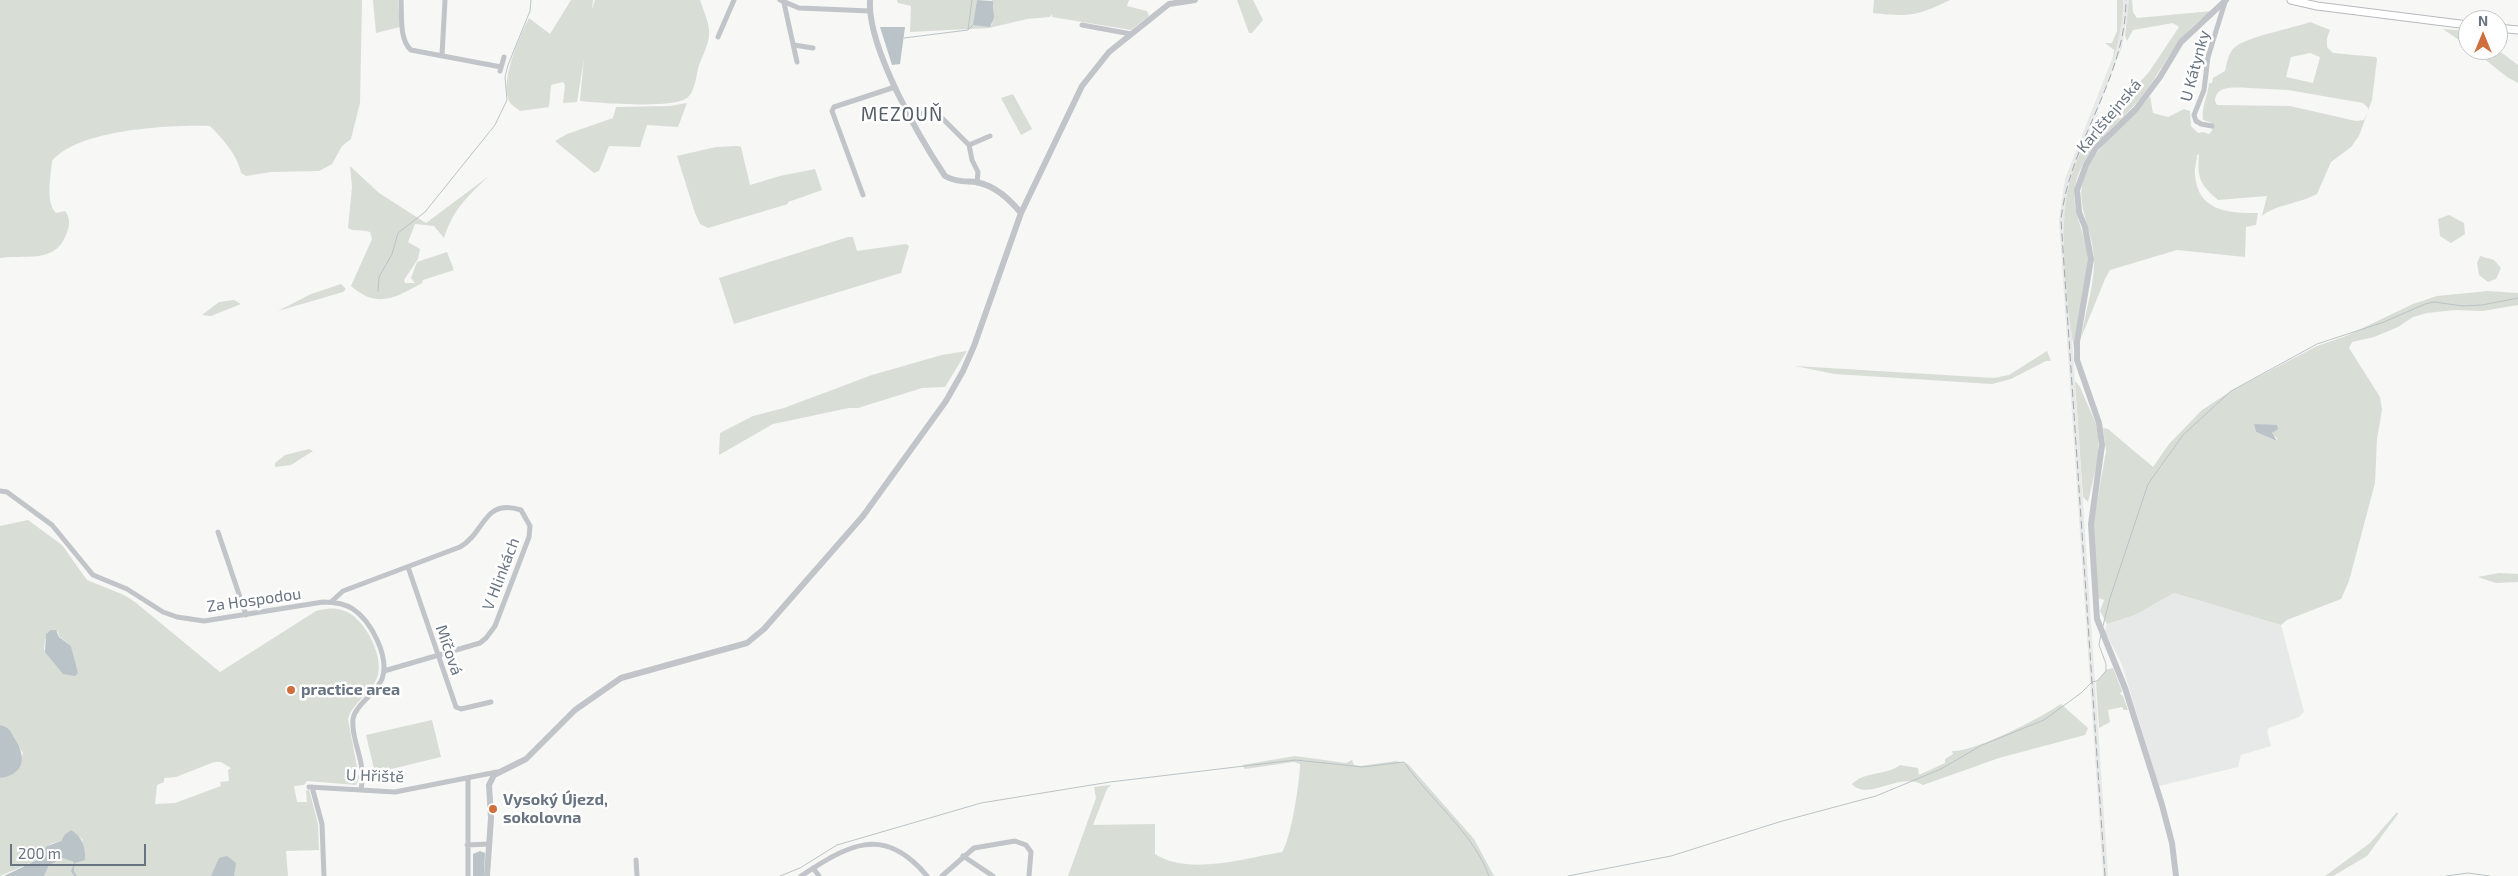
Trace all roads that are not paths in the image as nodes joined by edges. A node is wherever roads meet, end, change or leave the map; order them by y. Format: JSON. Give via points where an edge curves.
{"nodes":[{"id":1,"x":401,"y":0,"type":"edge"},
{"id":2,"x":445,"y":0,"type":"edge"},
{"id":3,"x":734,"y":0,"type":"edge"},
{"id":4,"x":870,"y":0,"type":"edge"},
{"id":5,"x":1195,"y":0,"type":"edge"},
{"id":6,"x":2292,"y":0,"type":"edge"},
{"id":7,"x":782,"y":1,"type":"edge"},
{"id":8,"x":2225,"y":1,"type":"edge"},
{"id":9,"x":1169,"y":2,"type":"edge"},
{"id":10,"x":870,"y":11,"type":"junction"},
{"id":11,"x":2458,"y":24,"type":"edge"},
{"id":12,"x":1082,"y":25,"type":"dead end"},
{"id":13,"x":1131,"y":34,"type":"junction"},
{"id":14,"x":718,"y":37,"type":"dead end"},
{"id":15,"x":794,"y":45,"type":"junction"},
{"id":16,"x":813,"y":48,"type":"dead end"},
{"id":17,"x":442,"y":55,"type":"junction"},
{"id":18,"x":504,"y":57,"type":"dead end"},
{"id":19,"x":797,"y":62,"type":"dead end"},
{"id":20,"x":895,"y":87,"type":"junction"},
{"id":21,"x":908,"y":114,"type":"junction"},
{"id":22,"x":2212,"y":126,"type":"dead end"},
{"id":23,"x":990,"y":136,"type":"dead end"},
{"id":24,"x":969,"y":145,"type":"junction"},
{"id":25,"x":977,"y":182,"type":"junction"},
{"id":26,"x":863,"y":195,"type":"dead end"},
{"id":27,"x":1021,"y":213,"type":"junction"},
{"id":28,"x":0,"y":491,"type":"edge"},
{"id":29,"x":218,"y":532,"type":"dead end"},
{"id":30,"x":408,"y":567,"type":"junction"},
{"id":31,"x":331,"y":602,"type":"junction"},
{"id":32,"x":246,"y":615,"type":"junction"},
{"id":33,"x":438,"y":656,"type":"junction"},
{"id":34,"x":384,"y":671,"type":"junction"},
{"id":35,"x":491,"y":702,"type":"dead end"},
{"id":36,"x":497,"y":772,"type":"junction"},
{"id":37,"x":468,"y":780,"type":"junction"},
{"id":38,"x":361,"y":790,"type":"junction"},
{"id":39,"x":489,"y":844,"type":"junction"},
{"id":40,"x":467,"y":845,"type":"junction"},
{"id":41,"x":963,"y":856,"type":"junction"},
{"id":42,"x":636,"y":860,"type":"dead end"},
{"id":43,"x":813,"y":868,"type":"junction"},
{"id":44,"x":324,"y":876,"type":"edge"},
{"id":45,"x":468,"y":876,"type":"edge"},
{"id":46,"x":487,"y":876,"type":"edge"},
{"id":47,"x":637,"y":876,"type":"edge"},
{"id":48,"x":801,"y":876,"type":"edge"},
{"id":49,"x":819,"y":876,"type":"edge"},
{"id":50,"x":926,"y":876,"type":"edge"},
{"id":51,"x":942,"y":876,"type":"edge"},
{"id":52,"x":993,"y":876,"type":"edge"},
{"id":53,"x":1029,"y":876,"type":"edge"},
{"id":54,"x":2176,"y":876,"type":"edge"}],
"edges":[{"from":1,"to":17,"type":"street","via":[[403,32],[408,48]]},
{"from":2,"to":17,"type":"street"},
{"from":3,"to":14,"type":"street"},
{"from":4,"to":10,"type":"street"},
{"from":5,"to":9,"type":"street"},
{"from":6,"to":11,"type":"main road"},
{"from":7,"to":10,"type":"street","via":[[799,8]]},
{"from":7,"to":15,"type":"street"},
{"from":8,"to":22,"type":"street","name":"U Kátynky","via":[[2208,57],[2204,90],[2194,115],[2196,121]]},
{"from":8,"to":54,"type":"street","name":"Karlštejnská","via":[[2180,42],[2148,94],[2096,148],[2077,190],[2089,245],[2090,273],[2077,349],[2080,374],[2099,423],[2102,445],[2091,524],[2097,619],[2125,688],[2159,796],[2172,844]]},
{"from":9,"to":13,"type":"street"},
{"from":10,"to":20,"type":"street"},
{"from":12,"to":13,"type":"street"},
{"from":13,"to":27,"type":"street","via":[[1109,52],[1082,86]]},
{"from":15,"to":16,"type":"street"},
{"from":15,"to":19,"type":"street"},
{"from":17,"to":18,"type":"street","via":[[501,69]]},
{"from":20,"to":21,"type":"street"},
{"from":20,"to":26,"type":"street","via":[[834,107],[832,111]]},
{"from":21,"to":24,"type":"street","via":[[940,116]]},
{"from":21,"to":25,"type":"street","via":[[945,176]]},
{"from":23,"to":24,"type":"street"},
{"from":24,"to":25,"type":"street","via":[[978,172]]},
{"from":25,"to":27,"type":"street","via":[[1004,194]]},
{"from":27,"to":36,"type":"street","via":[[963,371],[904,462],[838,546],[764,629],[747,643],[629,675],[575,710],[526,758]]},
{"from":28,"to":32,"type":"street","name":"Za Hospodou","via":[[7,492],[52,525],[93,575],[134,592],[163,612],[204,621]]},
{"from":29,"to":32,"type":"street"},
{"from":30,"to":31,"type":"street","name":"V Hlinkách","via":[[343,591]]},
{"from":30,"to":33,"type":"street","name":"Míčová"},
{"from":30,"to":33,"type":"street","name":"V Hlinkách","via":[[466,544],[489,514],[499,508],[521,510],[530,526],[529,537],[491,633],[480,643]]},
{"from":31,"to":32,"type":"street","name":"Za Hospodou"},
{"from":31,"to":34,"type":"street","name":"Za Hospodou","via":[[353,609],[367,624],[382,654]]},
{"from":33,"to":34,"type":"street","name":"V Hlinkách"},
{"from":33,"to":35,"type":"street","name":"Míčová","via":[[456,707],[461,709]]},
{"from":34,"to":38,"type":"street","via":[[372,695],[354,715],[352,727],[362,772]]},
{"from":36,"to":37,"type":"street","name":"U Hřiště"},
{"from":36,"to":39,"type":"street","via":[[490,784]]},
{"from":37,"to":38,"type":"street","name":"U Hřiště","via":[[401,791]]},
{"from":37,"to":40,"type":"street"},
{"from":38,"to":44,"type":"street","name":"U Hřiště","via":[[311,787],[322,824]]},
{"from":39,"to":40,"type":"street"},
{"from":39,"to":46,"type":"street"},
{"from":40,"to":45,"type":"street"},
{"from":41,"to":51,"type":"street"},
{"from":41,"to":52,"type":"street"},
{"from":41,"to":53,"type":"street","via":[[977,847],[1015,841],[1022,843],[1032,856]]},
{"from":42,"to":47,"type":"street"},
{"from":43,"to":48,"type":"street"},
{"from":43,"to":49,"type":"street"},
{"from":43,"to":50,"type":"street","via":[[845,848],[869,844],[901,853]]}]}
